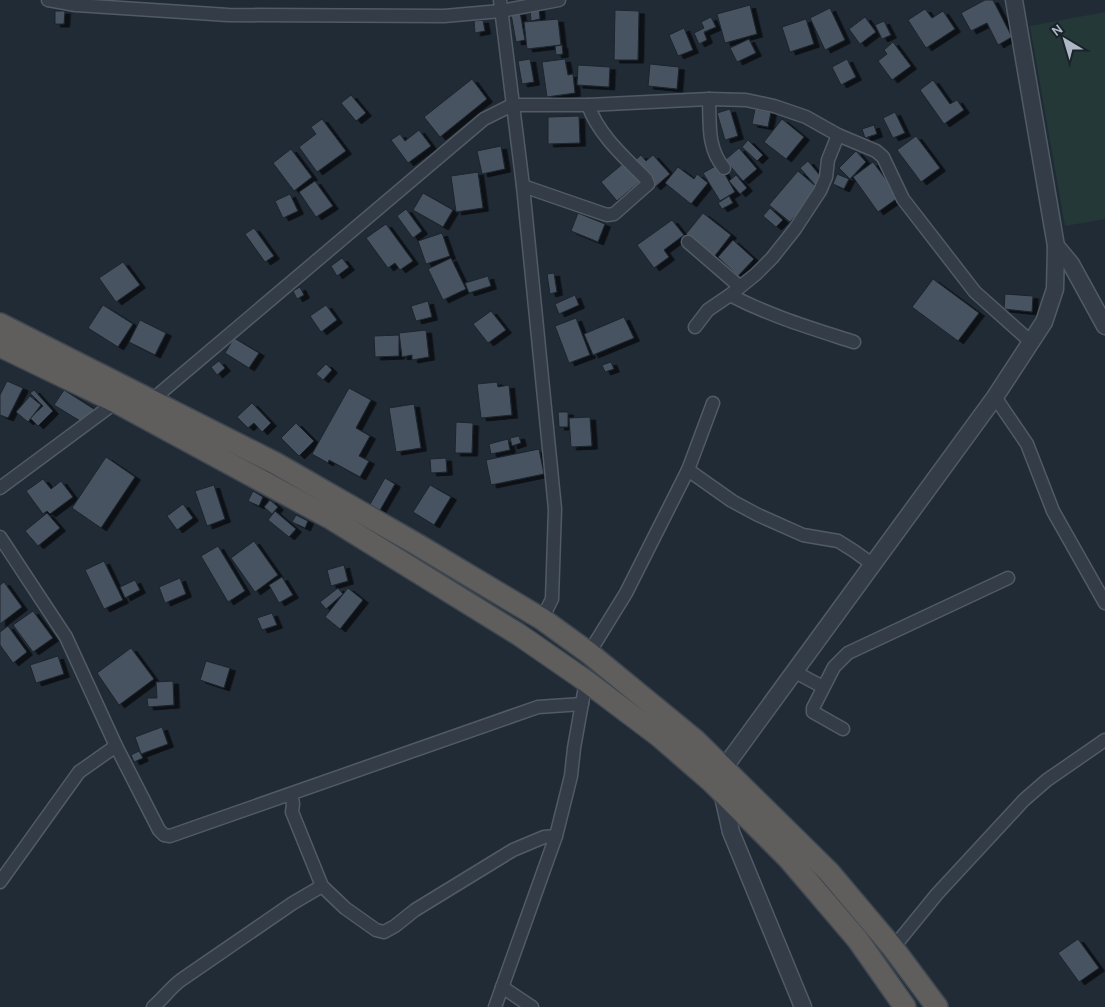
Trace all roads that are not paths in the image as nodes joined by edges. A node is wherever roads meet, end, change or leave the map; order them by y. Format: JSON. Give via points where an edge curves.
{"nodes":[{"id":1,"x":48,"y":0,"type":"edge"},
{"id":2,"x":559,"y":0,"type":"edge"},
{"id":3,"x":1014,"y":0,"type":"edge"},
{"id":4,"x":501,"y":6,"type":"edge"},
{"id":5,"x":709,"y":99,"type":"junction"},
{"id":6,"x":512,"y":105,"type":"junction"},
{"id":7,"x":588,"y":105,"type":"junction"},
{"id":8,"x":838,"y":135,"type":"junction"},
{"id":9,"x":724,"y":168,"type":"dead end"},
{"id":10,"x":523,"y":186,"type":"junction"},
{"id":11,"x":688,"y":242,"type":"dead end"},
{"id":12,"x":1056,"y":246,"type":"junction"},
{"id":13,"x":735,"y":290,"type":"junction"},
{"id":14,"x":0,"y":324,"type":"edge"},
{"id":15,"x":1105,"y":326,"type":"edge"},
{"id":16,"x":695,"y":327,"type":"dead end"},
{"id":17,"x":854,"y":342,"type":"dead end"},
{"id":18,"x":1031,"y":342,"type":"junction"},
{"id":19,"x":0,"y":346,"type":"edge"},
{"id":20,"x":995,"y":397,"type":"junction"},
{"id":21,"x":152,"y":400,"type":"junction"},
{"id":22,"x":116,"y":402,"type":"junction"},
{"id":23,"x":713,"y":403,"type":"dead end"},
{"id":24,"x":688,"y":470,"type":"junction"},
{"id":25,"x":0,"y":488,"type":"edge"},
{"id":26,"x":0,"y":537,"type":"edge"},
{"id":27,"x":872,"y":564,"type":"junction"},
{"id":28,"x":1008,"y":578,"type":"dead end"},
{"id":29,"x":1105,"y":603,"type":"edge"},
{"id":30,"x":542,"y":619,"type":"junction"},
{"id":31,"x":589,"y":653,"type":"junction"},
{"id":32,"x":795,"y":672,"type":"junction"},
{"id":33,"x":586,"y":681,"type":"junction"},
{"id":34,"x":824,"y":687,"type":"junction"},
{"id":35,"x":582,"y":704,"type":"junction"},
{"id":36,"x":843,"y":729,"type":"dead end"},
{"id":37,"x":1105,"y":740,"type":"edge"},
{"id":38,"x":116,"y":746,"type":"junction"},
{"id":39,"x":724,"y":768,"type":"junction"},
{"id":40,"x":722,"y":792,"type":"junction"},
{"id":41,"x":291,"y":794,"type":"junction"},
{"id":42,"x":556,"y":836,"type":"junction"},
{"id":43,"x":0,"y":882,"type":"edge"},
{"id":44,"x":322,"y":886,"type":"junction"},
{"id":45,"x":893,"y":948,"type":"junction"},
{"id":46,"x":502,"y":987,"type":"junction"},
{"id":47,"x":154,"y":1007,"type":"edge"},
{"id":48,"x":494,"y":1007,"type":"edge"},
{"id":49,"x":532,"y":1007,"type":"edge"},
{"id":50,"x":804,"y":1007,"type":"edge"},
{"id":51,"x":905,"y":1007,"type":"edge"},
{"id":52,"x":937,"y":1007,"type":"edge"}],
"edges":[{"from":1,"to":4,"type":"street","via":[[76,5],[228,15],[444,16]]},
{"from":2,"to":4,"type":"street"},
{"from":3,"to":12,"type":"street"},
{"from":4,"to":6,"type":"street"},
{"from":5,"to":7,"type":"street"},
{"from":5,"to":8,"type":"street","via":[[746,100],[774,106],[806,117]]},
{"from":5,"to":9,"type":"street","via":[[710,137],[716,158]]},
{"from":6,"to":7,"type":"street"},
{"from":6,"to":10,"type":"street"},
{"from":6,"to":21,"type":"street","via":[[484,120]]},
{"from":7,"to":10,"type":"street","via":[[612,144],[648,184],[614,214],[607,215]]},
{"from":8,"to":13,"type":"street","via":[[820,191],[795,229],[772,258]]},
{"from":8,"to":18,"type":"street","via":[[883,157],[903,199],[975,292]]},
{"from":10,"to":30,"type":"street","via":[[555,510],[552,599]]},
{"from":11,"to":13,"type":"street"},
{"from":12,"to":15,"type":"street","via":[[1071,264]]},
{"from":12,"to":18,"type":"street","via":[[1055,290],[1044,322]]},
{"from":13,"to":16,"type":"street","via":[[708,310]]},
{"from":13,"to":17,"type":"street","via":[[754,308]]},
{"from":14,"to":21,"type":"highway"},
{"from":18,"to":20,"type":"street"},
{"from":19,"to":22,"type":"highway"},
{"from":20,"to":27,"type":"street"},
{"from":20,"to":29,"type":"street","via":[[1027,444],[1053,511]]},
{"from":21,"to":30,"type":"highway","via":[[283,468]]},
{"from":22,"to":25,"type":"street"},
{"from":22,"to":33,"type":"highway","via":[[332,519],[518,634]]},
{"from":23,"to":24,"type":"street"},
{"from":24,"to":27,"type":"street","via":[[758,515],[803,535],[838,541]]},
{"from":24,"to":31,"type":"street","via":[[626,593]]},
{"from":26,"to":38,"type":"street","via":[[66,637]]},
{"from":27,"to":32,"type":"street"},
{"from":28,"to":34,"type":"street","via":[[848,653],[834,667]]},
{"from":30,"to":31,"type":"highway"},
{"from":31,"to":39,"type":"highway","via":[[696,740]]},
{"from":32,"to":34,"type":"street"},
{"from":32,"to":39,"type":"street"},
{"from":33,"to":35,"type":"street"},
{"from":33,"to":40,"type":"highway","via":[[659,736]]},
{"from":34,"to":36,"type":"street","via":[[813,712]]},
{"from":35,"to":41,"type":"street","via":[[538,707]]},
{"from":35,"to":42,"type":"street","via":[[571,776]]},
{"from":37,"to":45,"type":"street","via":[[1024,800],[936,894]]},
{"from":38,"to":41,"type":"street","via":[[164,836]]},
{"from":38,"to":43,"type":"street","via":[[76,776]]},
{"from":39,"to":40,"type":"street"},
{"from":39,"to":45,"type":"highway","via":[[829,872]]},
{"from":40,"to":50,"type":"street","via":[[731,832]]},
{"from":40,"to":51,"type":"highway","via":[[788,858],[858,940]]},
{"from":41,"to":44,"type":"street","via":[[292,812]]},
{"from":42,"to":44,"type":"street","via":[[544,837],[513,850],[384,932],[345,908]]},
{"from":42,"to":46,"type":"street"},
{"from":44,"to":47,"type":"street","via":[[181,980]]},
{"from":45,"to":52,"type":"highway"},
{"from":46,"to":48,"type":"street"},
{"from":46,"to":49,"type":"street"}]}
